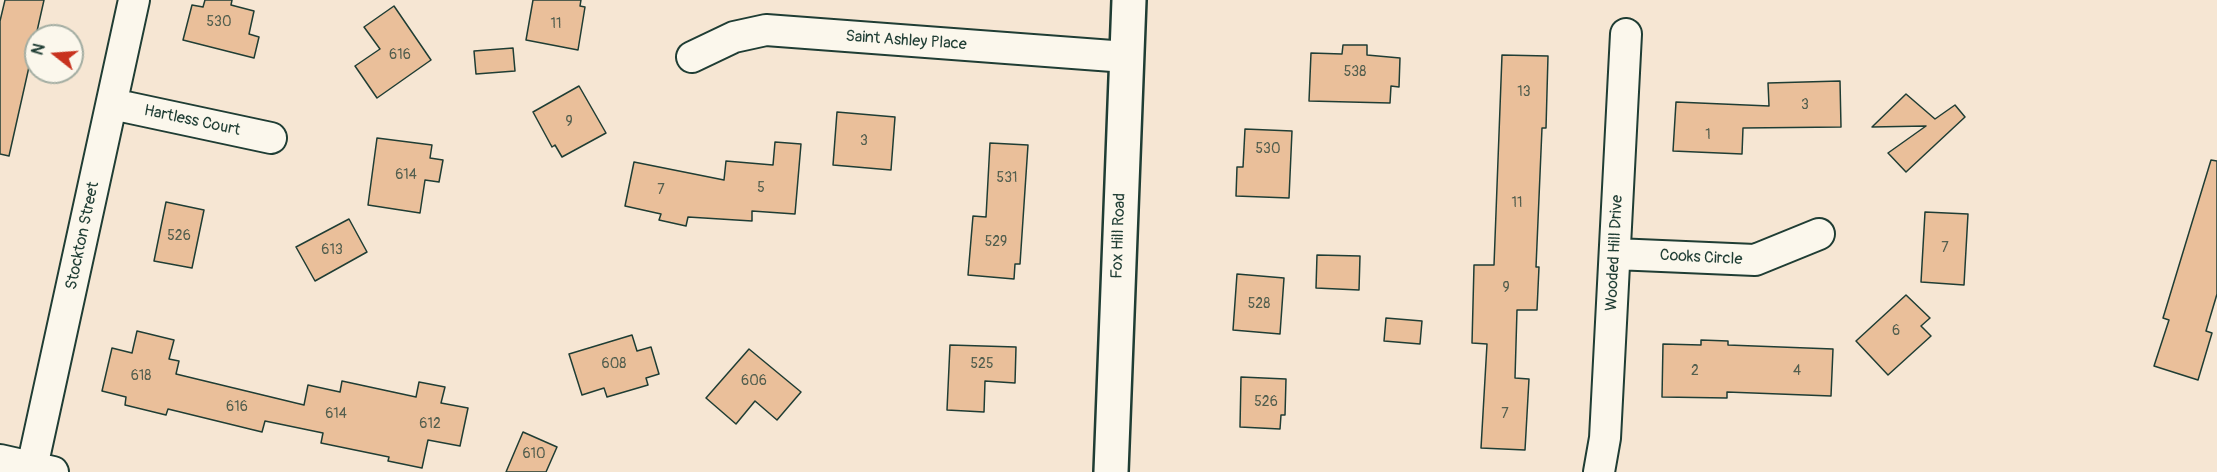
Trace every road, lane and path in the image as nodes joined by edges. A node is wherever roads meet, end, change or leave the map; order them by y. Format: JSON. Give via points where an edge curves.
{"nodes":[{"id":1,"x":134,"y":0,"type":"edge"},
{"id":2,"x":1129,"y":0,"type":"edge"},
{"id":3,"x":1626,"y":34,"type":"dead end"},
{"id":4,"x":692,"y":57,"type":"dead end"},
{"id":5,"x":1126,"y":57,"type":"junction"},
{"id":6,"x":112,"y":104,"type":"junction"},
{"id":7,"x":272,"y":138,"type":"dead end"},
{"id":8,"x":1819,"y":234,"type":"dead end"},
{"id":9,"x":1615,"y":254,"type":"junction"},
{"id":10,"x":0,"y":460,"type":"edge"},
{"id":11,"x":39,"y":470,"type":"edge"},
{"id":12,"x":1111,"y":472,"type":"edge"},
{"id":13,"x":1599,"y":472,"type":"edge"}],
"edges":[{"from":1,"to":6,"type":"street","name":"Stockton Street"},
{"from":2,"to":5,"type":"main road","name":"Fox Hill Road"},
{"from":3,"to":9,"type":"street","name":"Wooded Hill Drive"},
{"from":4,"to":5,"type":"street","name":"Saint Ashley Place","via":[[734,37],[766,30]]},
{"from":5,"to":12,"type":"main road","name":"Fox Hill Road"},
{"from":6,"to":7,"type":"street","name":"Hartless Court"},
{"from":6,"to":11,"type":"street","name":"Stockton Street"},
{"from":8,"to":9,"type":"street","name":"Cooks Circle","via":[[1755,260]]},
{"from":9,"to":13,"type":"street","name":"Wooded Hill Drive","via":[[1605,438]]},
{"from":10,"to":11,"type":"street"}]}
